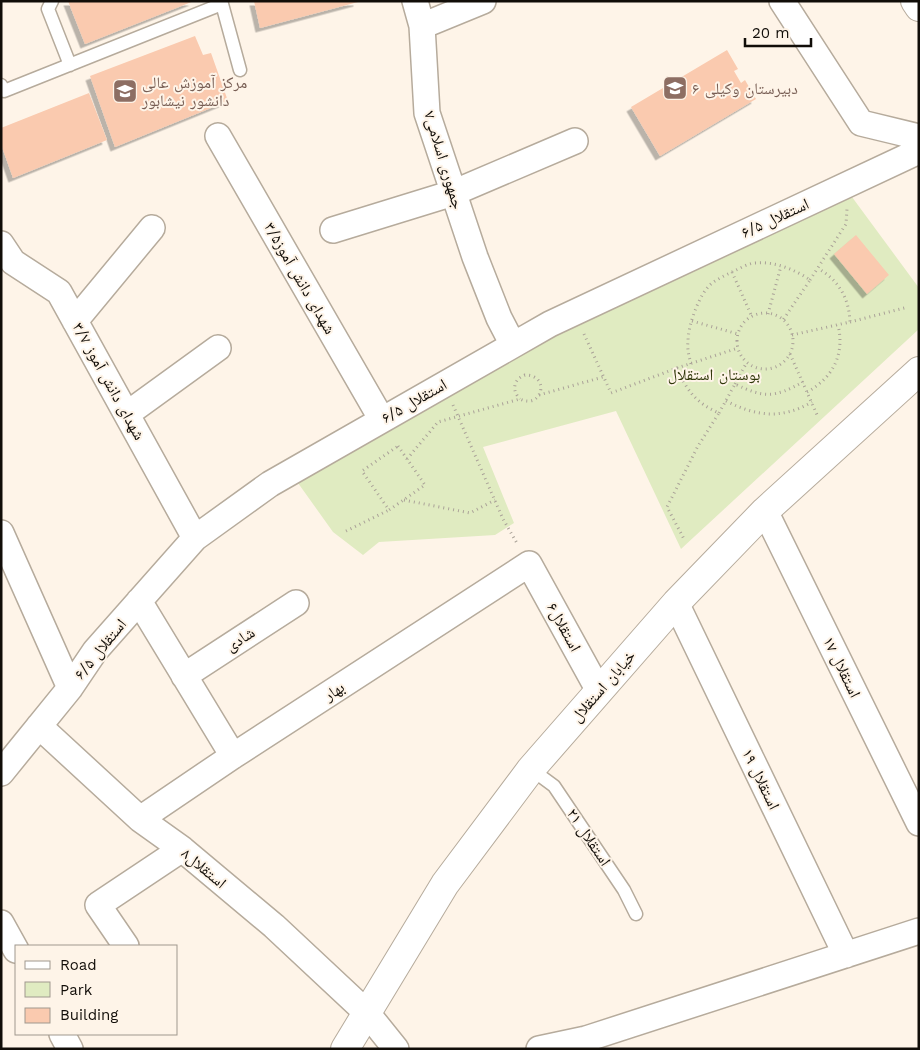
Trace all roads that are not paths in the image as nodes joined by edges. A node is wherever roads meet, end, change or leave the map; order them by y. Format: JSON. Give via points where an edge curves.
{"nodes":[{"id":1,"x":52,"y":1,"type":"edge"},
{"id":2,"x":415,"y":1,"type":"edge"},
{"id":3,"x":483,"y":1,"type":"edge"},
{"id":4,"x":782,"y":1,"type":"edge"},
{"id":5,"x":915,"y":1,"type":"edge"},
{"id":6,"x":919,"y":7,"type":"edge"},
{"id":7,"x":422,"y":26,"type":"junction"},
{"id":8,"x":70,"y":65,"type":"junction"},
{"id":9,"x":240,"y":70,"type":"dead end"},
{"id":10,"x":1,"y":85,"type":"edge"},
{"id":11,"x":218,"y":136,"type":"dead end"},
{"id":12,"x":919,"y":138,"type":"edge"},
{"id":13,"x":575,"y":141,"type":"dead end"},
{"id":14,"x":919,"y":151,"type":"edge"},
{"id":15,"x":453,"y":193,"type":"junction"},
{"id":16,"x":152,"y":228,"type":"dead end"},
{"id":17,"x":333,"y":230,"type":"dead end"},
{"id":18,"x":1,"y":244,"type":"edge"},
{"id":19,"x":75,"y":320,"type":"junction"},
{"id":20,"x":513,"y":344,"type":"junction"},
{"id":21,"x":218,"y":348,"type":"dead end"},
{"id":22,"x":919,"y":371,"type":"edge"},
{"id":23,"x":127,"y":414,"type":"junction"},
{"id":24,"x":382,"y":420,"type":"junction"},
{"id":25,"x":765,"y":511,"type":"junction"},
{"id":26,"x":1,"y":533,"type":"edge"},
{"id":27,"x":195,"y":538,"type":"junction"},
{"id":28,"x":529,"y":564,"type":"joint"},
{"id":29,"x":139,"y":601,"type":"junction"},
{"id":30,"x":296,"y":603,"type":"dead end"},
{"id":31,"x":676,"y":603,"type":"junction"},
{"id":32,"x":184,"y":676,"type":"junction"},
{"id":33,"x":70,"y":688,"type":"junction"},
{"id":34,"x":599,"y":691,"type":"junction"},
{"id":35,"x":39,"y":726,"type":"junction"},
{"id":36,"x":232,"y":756,"type":"junction"},
{"id":37,"x":531,"y":770,"type":"junction"},
{"id":38,"x":1,"y":773,"type":"edge"},
{"id":39,"x":140,"y":819,"type":"junction"},
{"id":40,"x":919,"y":823,"type":"edge"},
{"id":41,"x":182,"y":849,"type":"junction"},
{"id":42,"x":636,"y":914,"type":"dead end"},
{"id":43,"x":1,"y":923,"type":"edge"},
{"id":44,"x":919,"y":931,"type":"edge"},
{"id":45,"x":125,"y":945,"type":"edge"},
{"id":46,"x":15,"y":948,"type":"edge"},
{"id":47,"x":846,"y":955,"type":"junction"},
{"id":48,"x":367,"y":1012,"type":"junction"},
{"id":49,"x":63,"y":1035,"type":"edge"},
{"id":50,"x":70,"y":1049,"type":"edge"},
{"id":51,"x":345,"y":1049,"type":"edge"},
{"id":52,"x":396,"y":1049,"type":"edge"},
{"id":53,"x":539,"y":1049,"type":"edge"}],
"edges":[{"from":1,"to":8,"type":"lane","via":[[48,9]]},
{"from":2,"to":7,"type":"street","name":"جمهوری اسلامی۷"},
{"from":3,"to":7,"type":"street"},
{"from":4,"to":12,"type":"street","via":[[861,123]]},
{"from":5,"to":6,"type":"main road"},
{"from":7,"to":15,"type":"street","name":"جمهوری اسلامی۷","via":[[427,113]]},
{"from":8,"to":9,"type":"lane","via":[[222,4]]},
{"from":8,"to":10,"type":"lane","via":[[4,91]]},
{"from":11,"to":24,"type":"street","name":"شهدای دانش آموز۳/۵"},
{"from":13,"to":15,"type":"street"},
{"from":14,"to":20,"type":"street","name":"استقلال ۶/۵"},
{"from":15,"to":17,"type":"street"},
{"from":15,"to":20,"type":"street","name":"جمهوری اسلامی۷","via":[[475,258]]},
{"from":16,"to":19,"type":"street"},
{"from":18,"to":19,"type":"street","name":"شهدای دانش آموز ۳/۷","via":[[13,262],[59,292]]},
{"from":19,"to":23,"type":"street","name":"شهدای دانش آموز ۳/۷"},
{"from":20,"to":24,"type":"street","name":"استقلال ۶/۵"},
{"from":21,"to":23,"type":"street"},
{"from":22,"to":25,"type":"main road","name":"خیابان استقلال"},
{"from":23,"to":27,"type":"street","name":"شهدای دانش آموز ۳/۷"},
{"from":24,"to":27,"type":"street","name":"استقلال ۶/۵","via":[[270,484]]},
{"from":25,"to":31,"type":"main road","name":"خیابان استقلال"},
{"from":25,"to":40,"type":"street","name":"استقلال ۱۷"},
{"from":26,"to":33,"type":"street"},
{"from":27,"to":29,"type":"street","name":"استقلال ۶/۵"},
{"from":28,"to":34,"type":"street","name":"استقلال۶"},
{"from":28,"to":36,"type":"street","name":"بهار"},
{"from":29,"to":32,"type":"street"},
{"from":29,"to":33,"type":"street","name":"استقلال ۶/۵","via":[[95,652]]},
{"from":30,"to":32,"type":"street","name":"شادی"},
{"from":31,"to":34,"type":"main road","name":"خیابان استقلال"},
{"from":31,"to":47,"type":"street","name":"استقلال ۱۹"},
{"from":32,"to":36,"type":"street"},
{"from":33,"to":35,"type":"street","name":"استقلال ۶/۵"},
{"from":34,"to":37,"type":"main road","name":"خیابان استقلال"},
{"from":35,"to":38,"type":"street","name":"استقلال ۶/۵"},
{"from":35,"to":39,"type":"street","name":"استقلال۸"},
{"from":36,"to":39,"type":"street","name":"بهار"},
{"from":37,"to":42,"type":"lane","name":"استقلال ۲۱","via":[[554,786],[624,890]]},
{"from":37,"to":48,"type":"main road","name":"خیابان استقلال","via":[[444,884]]},
{"from":39,"to":41,"type":"street","name":"استقلال۸"},
{"from":41,"to":45,"type":"street","via":[[98,905]]},
{"from":41,"to":48,"type":"street","name":"استقلال۸","via":[[274,926]]},
{"from":43,"to":46,"type":"street"},
{"from":44,"to":47,"type":"street"},
{"from":47,"to":53,"type":"street","via":[[586,1039]]},
{"from":48,"to":51,"type":"main road","name":"خیابان استقلال"},
{"from":48,"to":52,"type":"street","name":"استقلال۸"},
{"from":49,"to":50,"type":"street"}]}
